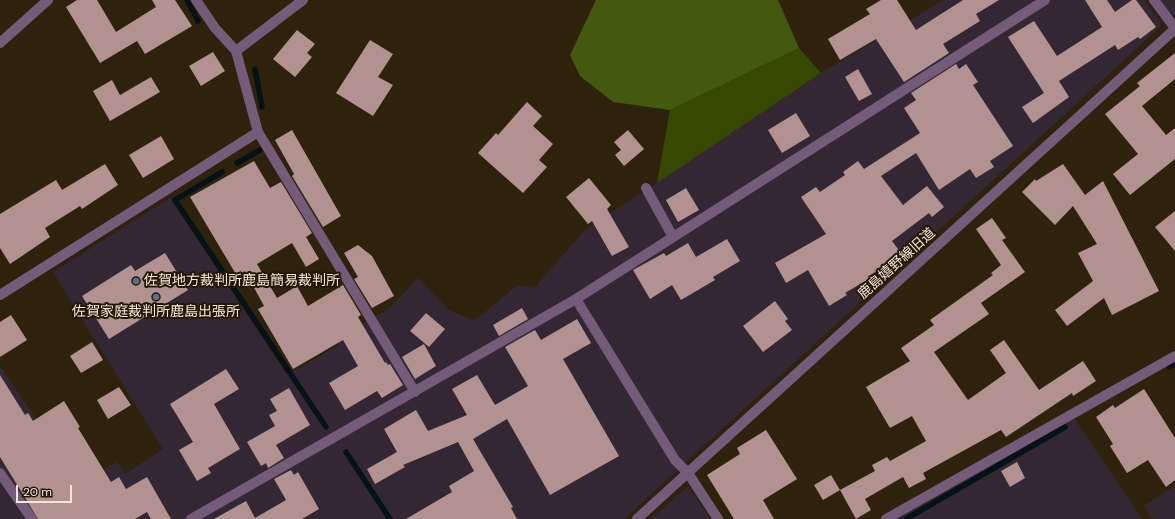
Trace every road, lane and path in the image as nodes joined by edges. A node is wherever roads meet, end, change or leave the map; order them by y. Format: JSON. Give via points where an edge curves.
{"nodes":[{"id":1,"x":48,"y":0,"type":"edge"},
{"id":2,"x":196,"y":0,"type":"edge"},
{"id":3,"x":303,"y":0,"type":"edge"},
{"id":4,"x":1045,"y":0,"type":"edge"},
{"id":5,"x":1154,"y":0,"type":"edge"},
{"id":6,"x":1175,"y":29,"type":"edge"},
{"id":7,"x":0,"y":43,"type":"edge"},
{"id":8,"x":236,"y":51,"type":"junction"},
{"id":9,"x":258,"y":132,"type":"junction"},
{"id":10,"x":646,"y":188,"type":"dead end"},
{"id":11,"x":674,"y":237,"type":"junction"},
{"id":12,"x":0,"y":295,"type":"edge"},
{"id":13,"x":576,"y":299,"type":"junction"},
{"id":14,"x":1175,"y":356,"type":"edge"},
{"id":15,"x":415,"y":392,"type":"junction"},
{"id":16,"x":688,"y":472,"type":"junction"},
{"id":17,"x":0,"y":473,"type":"edge"},
{"id":18,"x":32,"y":519,"type":"edge"},
{"id":19,"x":191,"y":519,"type":"edge"},
{"id":20,"x":637,"y":519,"type":"edge"},
{"id":21,"x":718,"y":519,"type":"edge"},
{"id":22,"x":886,"y":519,"type":"edge"}],
"edges":[{"from":1,"to":7,"type":"street"},
{"from":2,"to":8,"type":"street","via":[[215,28]]},
{"from":3,"to":8,"type":"street"},
{"from":4,"to":11,"type":"street"},
{"from":5,"to":6,"type":"street"},
{"from":6,"to":16,"type":"street","name":"鹿島嬉野線旧道"},
{"from":8,"to":9,"type":"street"},
{"from":9,"to":12,"type":"street"},
{"from":9,"to":15,"type":"street"},
{"from":10,"to":11,"type":"street"},
{"from":11,"to":13,"type":"street"},
{"from":13,"to":15,"type":"street"},
{"from":13,"to":16,"type":"street","via":[[675,460]]},
{"from":14,"to":22,"type":"street"},
{"from":15,"to":19,"type":"street"},
{"from":16,"to":20,"type":"street","name":"鹿島嬉野線旧道"},
{"from":16,"to":21,"type":"street"},
{"from":17,"to":18,"type":"street"}]}
